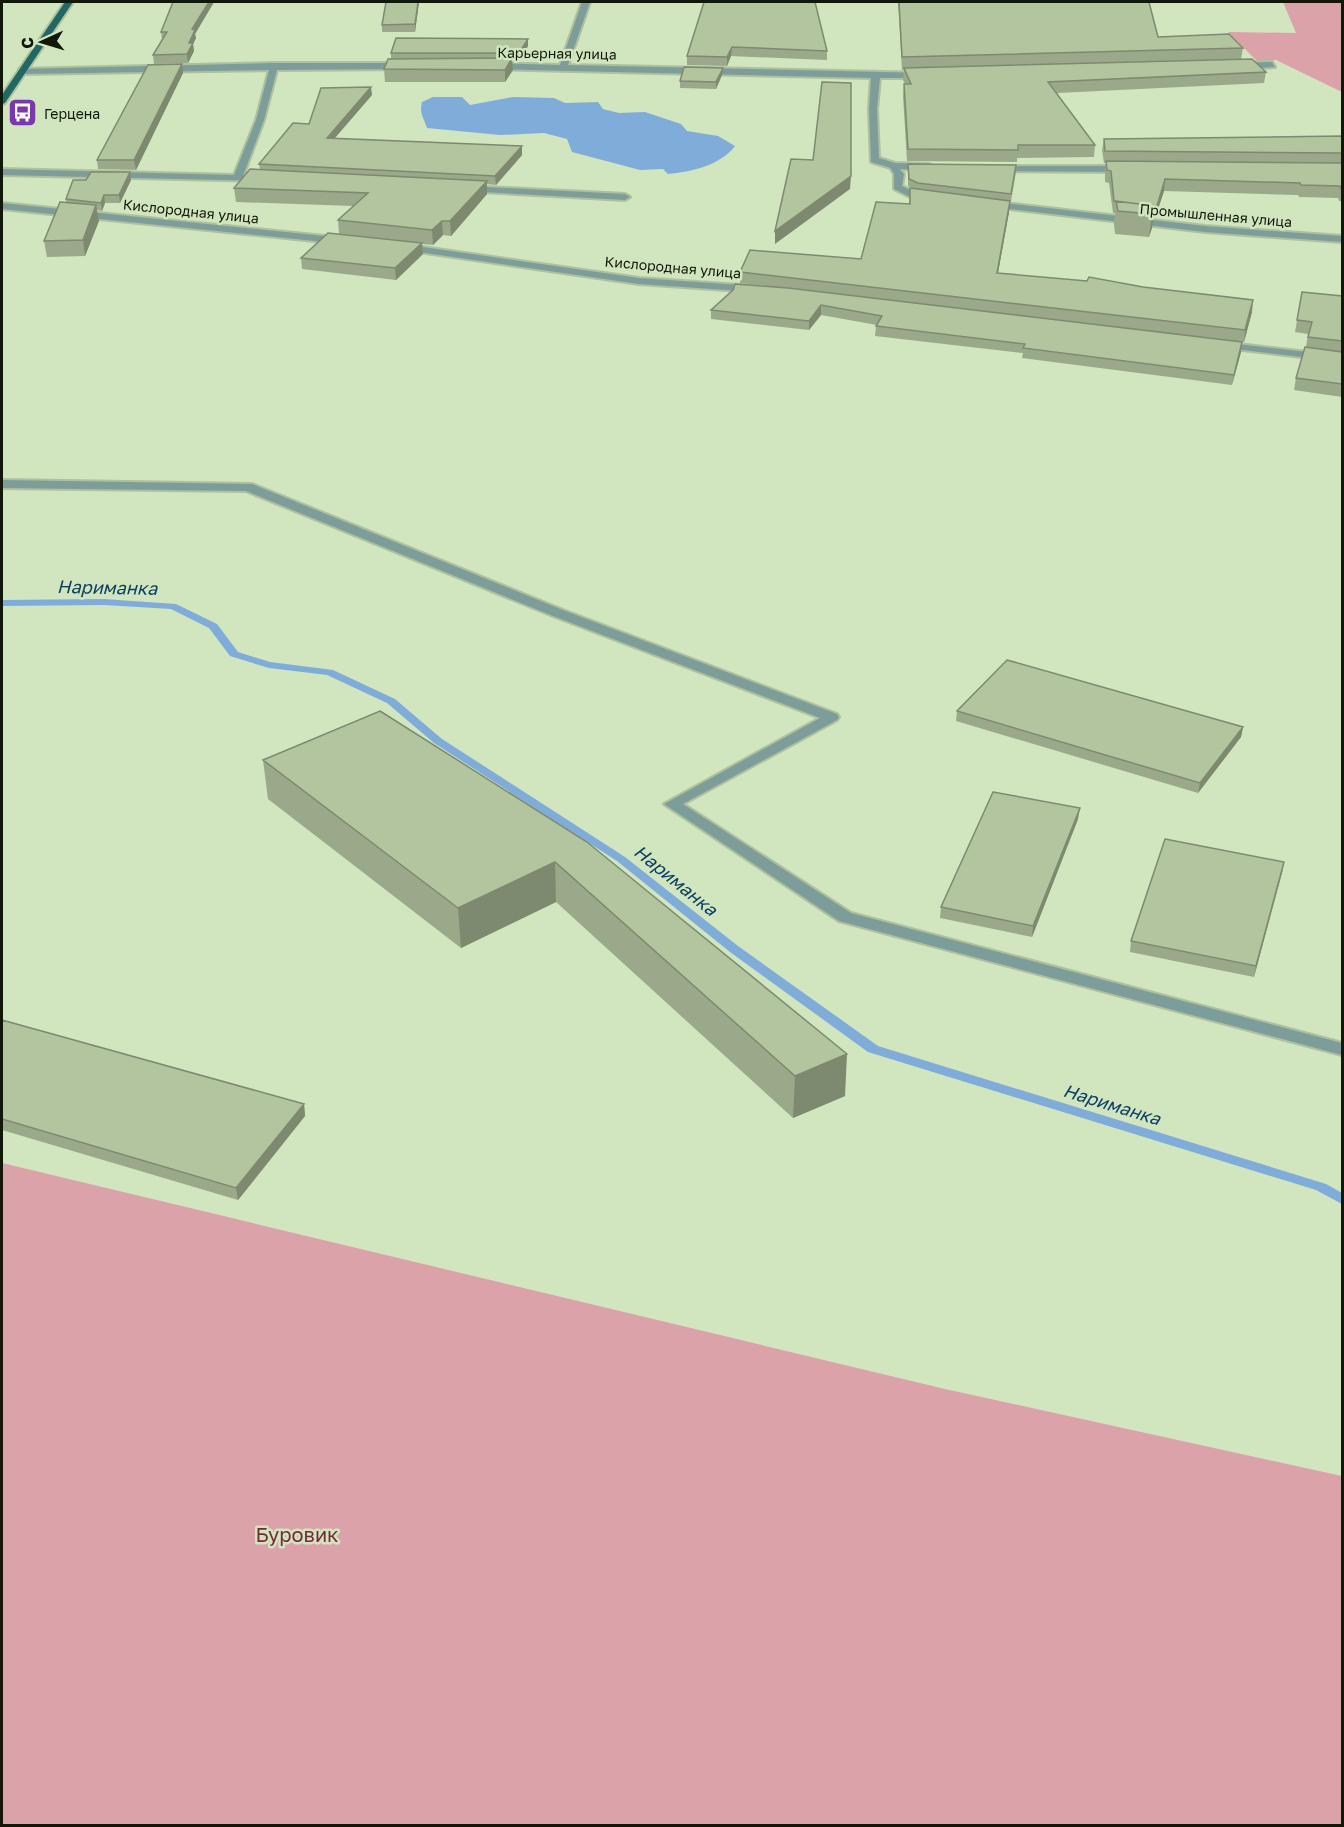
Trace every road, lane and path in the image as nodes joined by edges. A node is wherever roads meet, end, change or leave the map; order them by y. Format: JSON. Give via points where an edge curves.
{"nodes":[{"id":1,"x":69,"y":2,"type":"edge"},
{"id":2,"x":586,"y":2,"type":"edge"},
{"id":3,"x":1272,"y":65,"type":"dead end"},
{"id":4,"x":274,"y":66,"type":"junction"},
{"id":5,"x":413,"y":66,"type":"edge"},
{"id":6,"x":483,"y":66,"type":"edge"},
{"id":7,"x":564,"y":66,"type":"junction"},
{"id":8,"x":1225,"y":66,"type":"edge"},
{"id":9,"x":22,"y":71,"type":"junction"},
{"id":10,"x":934,"y":74,"type":"edge"},
{"id":11,"x":876,"y":76,"type":"junction"},
{"id":12,"x":2,"y":101,"type":"edge"},
{"id":13,"x":894,"y":166,"type":"junction"},
{"id":14,"x":942,"y":167,"type":"edge"},
{"id":15,"x":978,"y":167,"type":"edge"},
{"id":16,"x":1144,"y":169,"type":"edge"},
{"id":17,"x":2,"y":172,"type":"edge"},
{"id":18,"x":238,"y":177,"type":"junction"},
{"id":19,"x":273,"y":179,"type":"edge"},
{"id":20,"x":461,"y":189,"type":"edge"},
{"id":21,"x":625,"y":197,"type":"dead end"},
{"id":22,"x":938,"y":199,"type":"edge"},
{"id":23,"x":973,"y":202,"type":"edge"},
{"id":24,"x":2,"y":206,"type":"edge"},
{"id":25,"x":1342,"y":239,"type":"edge"},
{"id":26,"x":353,"y":242,"type":"edge"},
{"id":27,"x":389,"y":245,"type":"edge"},
{"id":28,"x":765,"y":290,"type":"edge"},
{"id":29,"x":1204,"y":342,"type":"edge"},
{"id":30,"x":1342,"y":359,"type":"edge"},
{"id":31,"x":2,"y":484,"type":"edge"},
{"id":32,"x":1342,"y":1049,"type":"edge"}],
"edges":[{"from":1,"to":9,"type":"main road"},
{"from":2,"to":7,"type":"street"},
{"from":3,"to":8,"type":"street"},
{"from":4,"to":5,"type":"street"},
{"from":4,"to":9,"type":"street"},
{"from":4,"to":18,"type":"street","via":[[260,120]]},
{"from":6,"to":7,"type":"street","name":"Карьерная улица"},
{"from":7,"to":11,"type":"street","name":"Карьерная улица"},
{"from":9,"to":12,"type":"main road"},
{"from":10,"to":11,"type":"street","name":"Карьерная улица"},
{"from":11,"to":13,"type":"street","via":[[874,160]]},
{"from":13,"to":14,"type":"street"},
{"from":13,"to":22,"type":"street","via":[[899,174],[897,187],[915,196]]},
{"from":15,"to":16,"type":"street"},
{"from":17,"to":18,"type":"street"},
{"from":18,"to":19,"type":"street"},
{"from":20,"to":21,"type":"street"},
{"from":23,"to":25,"type":"street","name":"Промышленная улица","via":[[1205,229]]},
{"from":24,"to":26,"type":"street","name":"Кислородная улица"},
{"from":27,"to":28,"type":"street","name":"Кислородная улица","via":[[639,281]]},
{"from":29,"to":30,"type":"street"},
{"from":31,"to":32,"type":"street","via":[[248,487],[558,613],[832,717],[672,804],[846,917]]}]}
